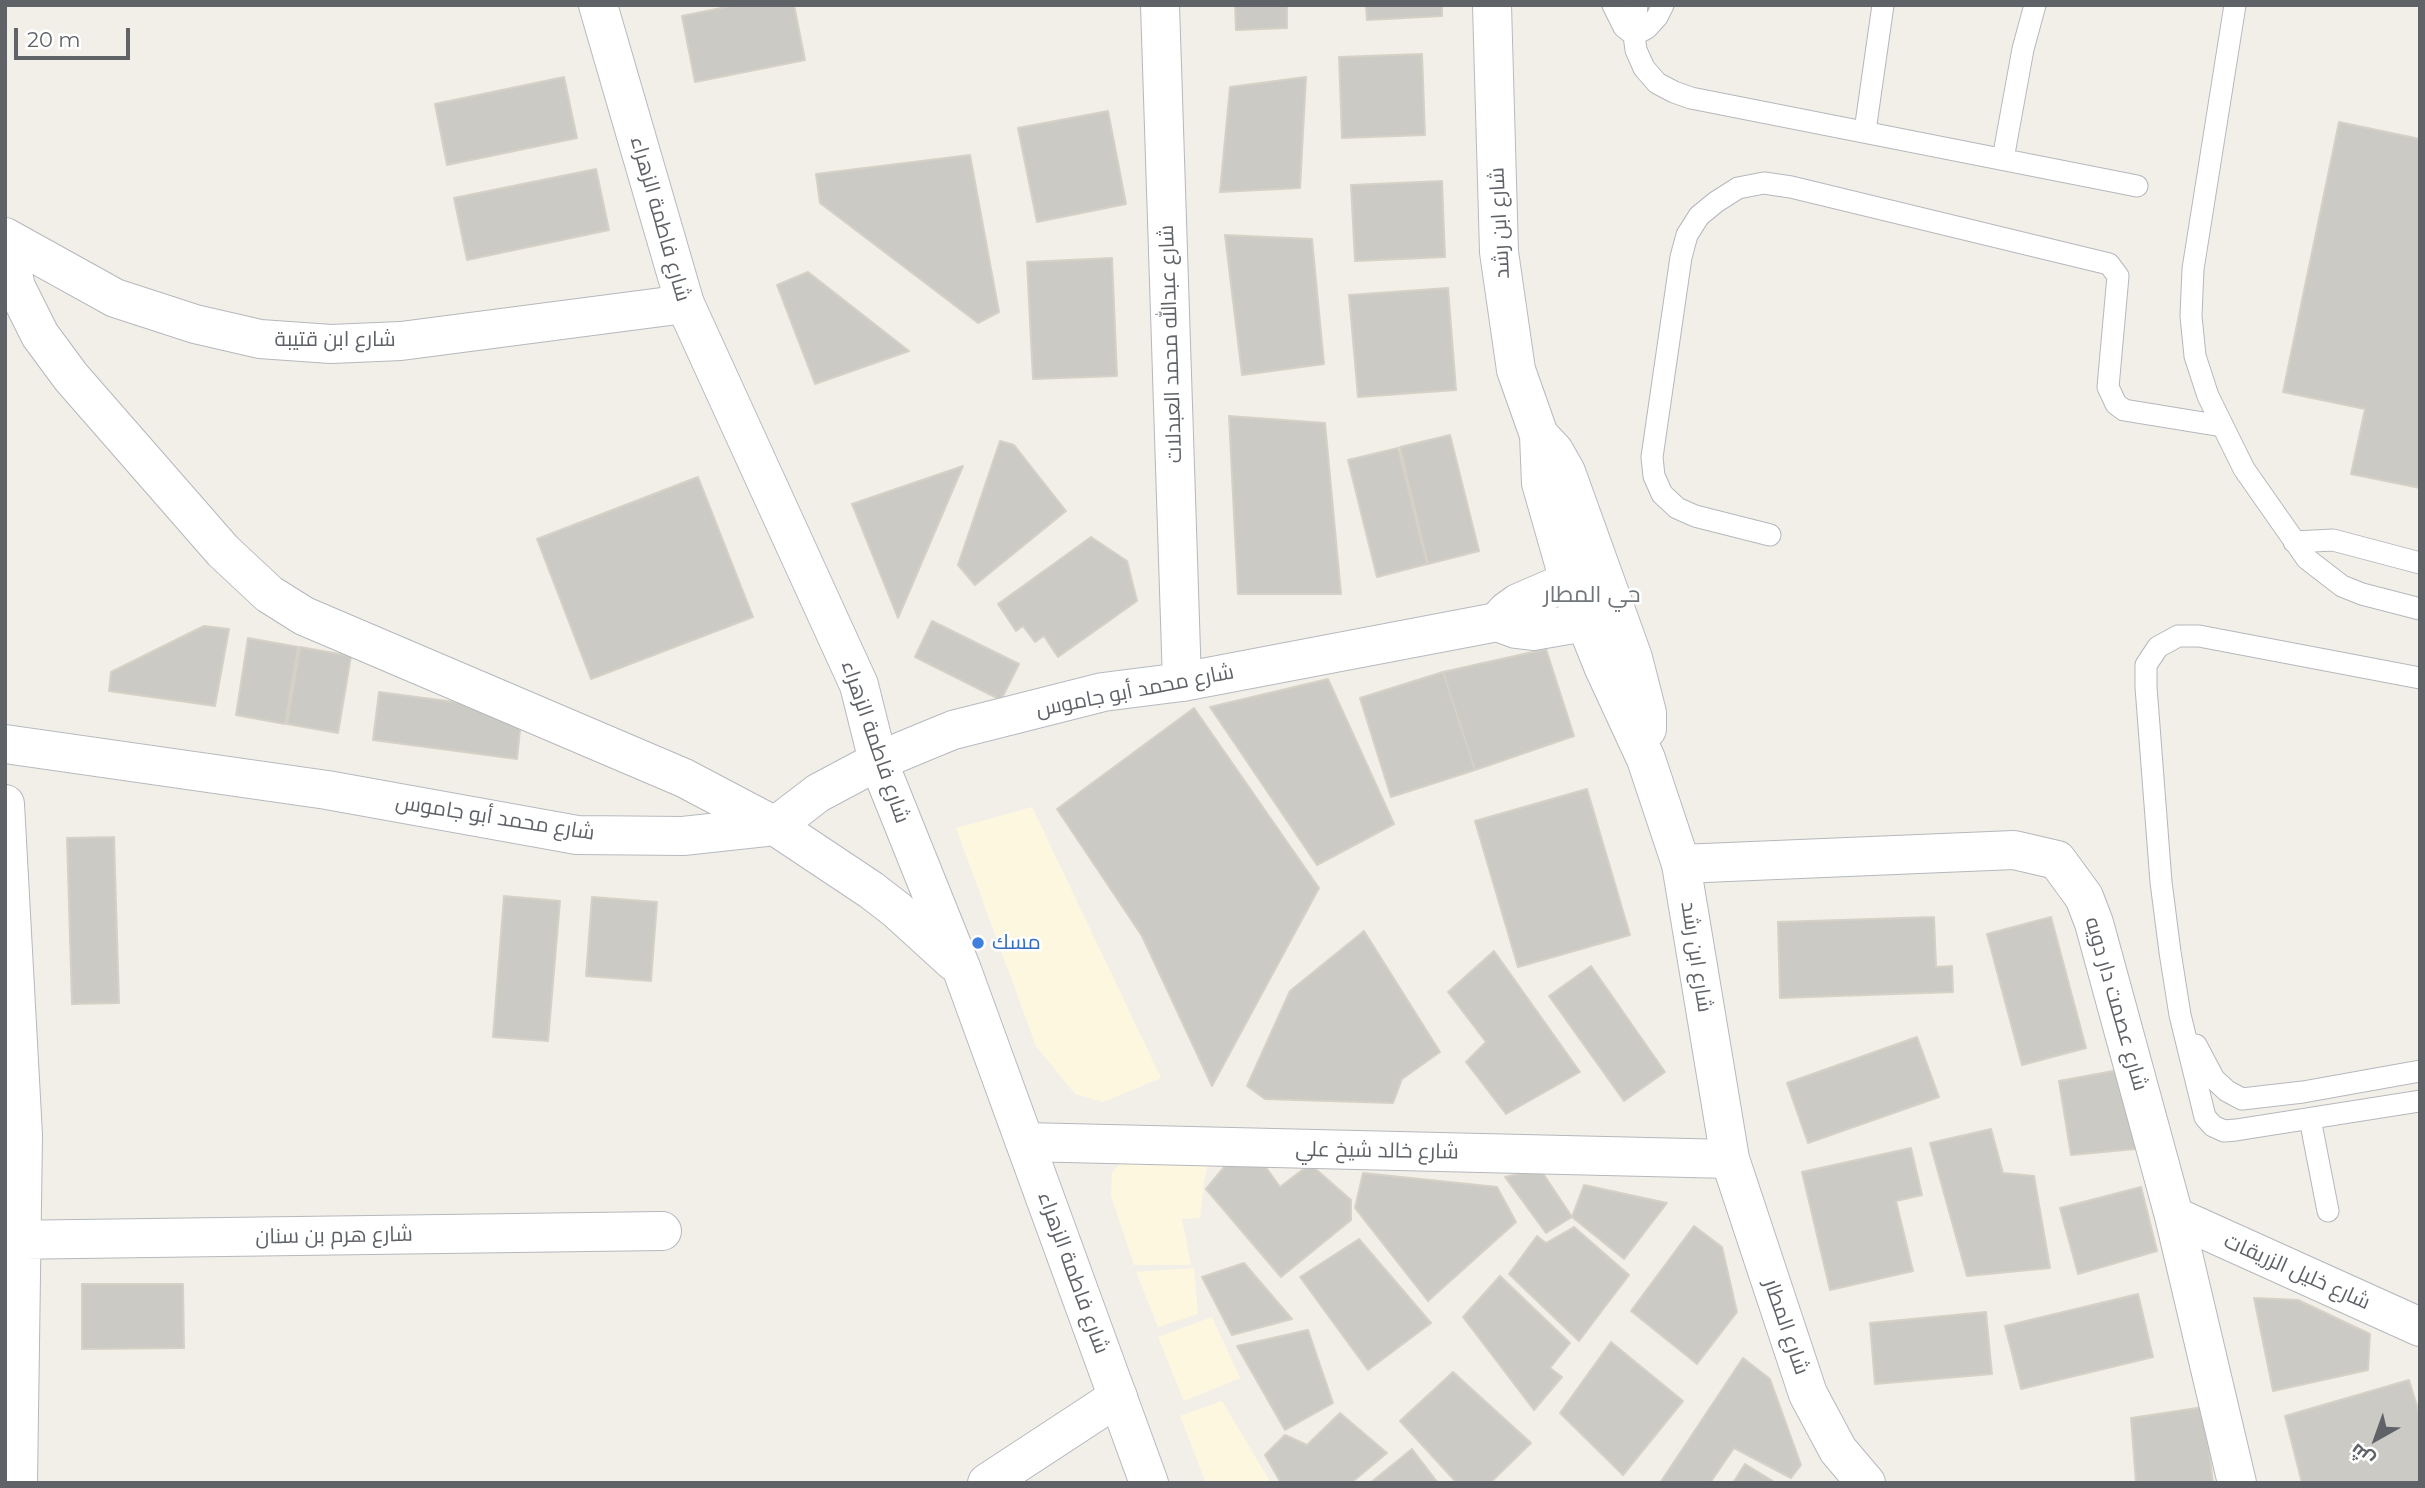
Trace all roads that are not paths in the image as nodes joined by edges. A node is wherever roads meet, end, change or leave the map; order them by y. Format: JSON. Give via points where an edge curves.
{"nodes":[{"id":1,"x":598,"y":5,"type":"edge"},
{"id":2,"x":1160,"y":5,"type":"edge"},
{"id":3,"x":1492,"y":5,"type":"edge"},
{"id":4,"x":1613,"y":5,"type":"edge"},
{"id":5,"x":1637,"y":5,"type":"edge"},
{"id":6,"x":1663,"y":5,"type":"edge"},
{"id":7,"x":1883,"y":5,"type":"edge"},
{"id":8,"x":2035,"y":5,"type":"edge"},
{"id":9,"x":2235,"y":5,"type":"edge"},
{"id":10,"x":1634,"y":35,"type":"junction"},
{"id":11,"x":1865,"y":131,"type":"junction"},
{"id":12,"x":2003,"y":159,"type":"junction"},
{"id":13,"x":2137,"y":186,"type":"dead end"},
{"id":14,"x":5,"y":239,"type":"edge"},
{"id":15,"x":685,"y":304,"type":"junction"},
{"id":16,"x":2222,"y":426,"type":"junction"},
{"id":17,"x":1770,"y":536,"type":"dead end"},
{"id":18,"x":2294,"y":542,"type":"junction"},
{"id":19,"x":2420,"y":563,"type":"edge"},
{"id":20,"x":1585,"y":577,"type":"junction"},
{"id":21,"x":2420,"y":609,"type":"edge"},
{"id":22,"x":1600,"y":616,"type":"junction"},
{"id":23,"x":1497,"y":622,"type":"junction"},
{"id":24,"x":2420,"y":678,"type":"edge"},
{"id":25,"x":1182,"y":682,"type":"junction"},
{"id":26,"x":5,"y":744,"type":"edge"},
{"id":27,"x":878,"y":761,"type":"junction"},
{"id":28,"x":5,"y":804,"type":"edge"},
{"id":29,"x":775,"y":826,"type":"junction"},
{"id":30,"x":1681,"y":864,"type":"junction"},
{"id":31,"x":962,"y":970,"type":"junction"},
{"id":32,"x":2180,"y":1015,"type":"junction"},
{"id":33,"x":2420,"y":1071,"type":"edge"},
{"id":34,"x":2420,"y":1101,"type":"edge"},
{"id":35,"x":2310,"y":1119,"type":"junction"},
{"id":36,"x":1025,"y":1142,"type":"junction"},
{"id":37,"x":1730,"y":1159,"type":"junction"},
{"id":38,"x":2328,"y":1211,"type":"dead end"},
{"id":39,"x":2175,"y":1216,"type":"junction"},
{"id":40,"x":662,"y":1231,"type":"dead end"},
{"id":41,"x":14,"y":1240,"type":"edge"},
{"id":42,"x":2420,"y":1327,"type":"edge"},
{"id":43,"x":1118,"y":1397,"type":"junction"},
{"id":44,"x":18,"y":1483,"type":"edge"},
{"id":45,"x":987,"y":1483,"type":"edge"},
{"id":46,"x":1149,"y":1483,"type":"edge"},
{"id":47,"x":1866,"y":1483,"type":"edge"},
{"id":48,"x":2237,"y":1483,"type":"edge"}],
"edges":[{"from":1,"to":15,"type":"street","name":"شارع فاطمة الزهراء"},
{"from":2,"to":25,"type":"street","name":"شارع عبدالله محمد العبدلات"},
{"from":3,"to":20,"type":"street","name":"شارع ابن رشد","via":[[1499,253],[1516,370],[1539,435],[1541,483]]},
{"from":4,"to":10,"type":"lane","via":[[1623,26]]},
{"from":5,"to":10,"type":"lane"},
{"from":6,"to":10,"type":"lane","via":[[1647,28]]},
{"from":7,"to":11,"type":"lane"},
{"from":8,"to":12,"type":"lane"},
{"from":9,"to":16,"type":"lane","via":[[2193,269],[2191,316],[2195,356]]},
{"from":10,"to":11,"type":"lane","via":[[1644,68],[1657,83],[1674,92]]},
{"from":11,"to":12,"type":"lane"},
{"from":12,"to":13,"type":"lane"},
{"from":14,"to":15,"type":"street","name":"شارع ابن قتيبة","via":[[114,298],[260,339],[331,344],[401,341]]},
{"from":14,"to":29,"type":"street","via":[[16,287],[40,335],[71,377],[223,551],[269,594],[304,616],[684,778]]},
{"from":15,"to":27,"type":"street","name":"شارع فاطمة الزهراء","via":[[859,685]]},
{"from":16,"to":17,"type":"lane","via":[[2124,410],[2116,404],[2108,387],[2118,276],[2109,264],[1791,187],[1764,183],[1738,188],[1699,216],[1687,235],[1651,457],[1662,494],[1677,508]]},
{"from":16,"to":18,"type":"lane","via":[[2244,469]]},
{"from":18,"to":19,"type":"lane","via":[[2333,540]]},
{"from":18,"to":21,"type":"lane","via":[[2307,559],[2342,586]]},
{"from":20,"to":22,"type":"street","name":"شارع ابن رشد"},
{"from":20,"to":23,"type":"street","name":"شارع محمد أبو جاموس","via":[[1518,603]]},
{"from":22,"to":23,"type":"street","name":"شارع محمد أبو جاموس","via":[[1533,631]]},
{"from":22,"to":30,"type":"street","name":"شارع ابن رشد"},
{"from":23,"to":25,"type":"street","name":"شارع محمد أبو جاموس"},
{"from":24,"to":32,"type":"lane","via":[[2199,636],[2178,636],[2158,647],[2146,665],[2146,687],[2161,882]]},
{"from":25,"to":27,"type":"street","name":"شارع محمد أبو جاموس","via":[[1103,692],[953,730]]},
{"from":26,"to":29,"type":"street","name":"شارع محمد أبو جاموس","via":[[327,790],[577,835],[682,836]]},
{"from":27,"to":29,"type":"street","name":"شارع محمد أبو جاموس","via":[[818,793]]},
{"from":27,"to":31,"type":"street","name":"شارع فاطمة الزهراء"},
{"from":28,"to":41,"type":"street","via":[[23,1135]]},
{"from":29,"to":31,"type":"street","via":[[888,903]]},
{"from":30,"to":37,"type":"street","name":"شارع ابن رشد"},
{"from":30,"to":39,"type":"street","name":"شارع عصمت دار دويه","via":[[2014,850],[2057,860],[2084,897],[2094,923]]},
{"from":31,"to":36,"type":"street","name":"شارع فاطمة الزهراء"},
{"from":32,"to":33,"type":"lane","via":[[2214,1079],[2242,1099]]},
{"from":32,"to":35,"type":"lane","via":[[2205,1117],[2213,1126],[2224,1131]]},
{"from":34,"to":35,"type":"lane"},
{"from":35,"to":38,"type":"lane"},
{"from":36,"to":37,"type":"street","name":"شارع خالد شيخ علي"},
{"from":36,"to":43,"type":"street","name":"شارع فاطمة الزهراء"},
{"from":37,"to":47,"type":"street","name":"شارع المطار","via":[[1808,1394],[1838,1450]]},
{"from":39,"to":42,"type":"street","name":"شارع خليل الزريقات"},
{"from":39,"to":48,"type":"street","name":"شارع عصمت دار دويه"},
{"from":40,"to":41,"type":"street","name":"شارع هرم بن سنان"},
{"from":41,"to":44,"type":"street"},
{"from":43,"to":45,"type":"street"},
{"from":43,"to":46,"type":"street","name":"شارع فاطمة الزهراء"}]}
